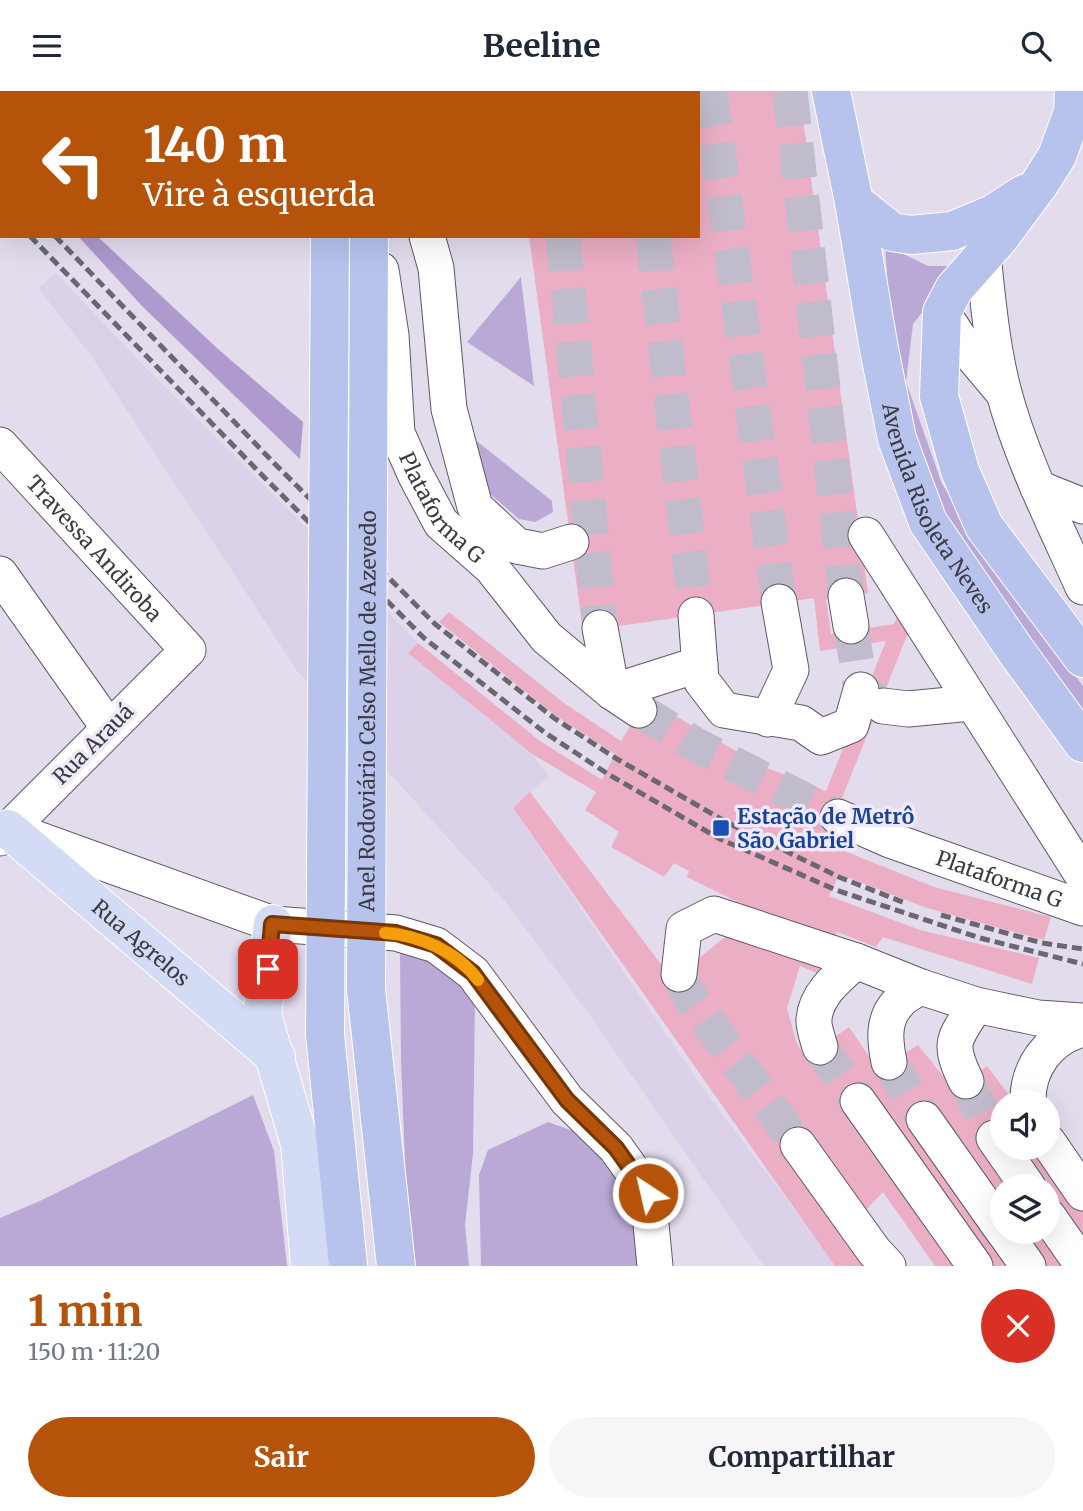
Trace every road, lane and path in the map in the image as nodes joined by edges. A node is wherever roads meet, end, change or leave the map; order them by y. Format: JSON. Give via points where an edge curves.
{"nodes":[{"id":1,"x":831,"y":91,"type":"edge"},
{"id":2,"x":1074,"y":91,"type":"edge"},
{"id":3,"x":1060,"y":162,"type":"edge"},
{"id":4,"x":854,"y":202,"type":"junction"},
{"id":5,"x":330,"y":238,"type":"edge"},
{"id":6,"x":369,"y":238,"type":"edge"},
{"id":7,"x":375,"y":238,"type":"edge"},
{"id":8,"x":428,"y":238,"type":"edge"},
{"id":9,"x":992,"y":246,"type":"junction"},
{"id":10,"x":942,"y":312,"type":"junction"},
{"id":11,"x":1004,"y":394,"type":"junction"},
{"id":12,"x":0,"y":445,"type":"edge"},
{"id":13,"x":1038,"y":488,"type":"junction"},
{"id":14,"x":1083,"y":506,"type":"edge"},
{"id":15,"x":866,"y":535,"type":"dead end"},
{"id":16,"x":571,"y":543,"type":"dead end"},
{"id":17,"x":0,"y":574,"type":"edge"},
{"id":18,"x":1083,"y":587,"type":"edge"},
{"id":19,"x":786,"y":601,"type":"tunnel mouth"},
{"id":20,"x":696,"y":615,"type":"tunnel mouth"},
{"id":21,"x":600,"y":628,"type":"tunnel mouth"},
{"id":22,"x":188,"y":650,"type":"joint"},
{"id":23,"x":1083,"y":659,"type":"edge"},
{"id":24,"x":700,"y":664,"type":"junction"},
{"id":25,"x":626,"y":701,"type":"junction"},
{"id":26,"x":971,"y":703,"type":"junction"},
{"id":27,"x":785,"y":721,"type":"junction"},
{"id":28,"x":109,"y":728,"type":"junction"},
{"id":29,"x":1083,"y":743,"type":"edge"},
{"id":30,"x":838,"y":817,"type":"tunnel mouth"},
{"id":31,"x":3,"y":830,"type":"edge"},
{"id":32,"x":1083,"y":876,"type":"edge"},
{"id":33,"x":1083,"y":908,"type":"edge"},
{"id":34,"x":272,"y":924,"type":"junction"},
{"id":35,"x":856,"y":961,"type":"junction"},
{"id":36,"x":679,"y":974,"type":"tunnel mouth"},
{"id":37,"x":922,"y":987,"type":"junction"},
{"id":38,"x":976,"y":1005,"type":"junction"},
{"id":39,"x":1070,"y":1030,"type":"edge"},
{"id":40,"x":820,"y":1047,"type":"tunnel mouth"},
{"id":41,"x":276,"y":1057,"type":"junction"},
{"id":42,"x":889,"y":1062,"type":"tunnel mouth"},
{"id":43,"x":966,"y":1081,"type":"tunnel mouth"},
{"id":44,"x":1028,"y":1090,"type":"edge"},
{"id":45,"x":858,"y":1101,"type":"tunnel mouth"},
{"id":46,"x":924,"y":1119,"type":"tunnel mouth"},
{"id":47,"x":797,"y":1145,"type":"tunnel mouth"},
{"id":48,"x":1060,"y":1159,"type":"edge"},
{"id":49,"x":1083,"y":1193,"type":"edge"},
{"id":50,"x":990,"y":1213,"type":"edge"},
{"id":51,"x":1060,"y":1233,"type":"edge"},
{"id":52,"x":1012,"y":1244,"type":"edge"},
{"id":53,"x":310,"y":1266,"type":"edge"},
{"id":54,"x":348,"y":1266,"type":"edge"},
{"id":55,"x":396,"y":1266,"type":"edge"},
{"id":56,"x":655,"y":1266,"type":"edge"},
{"id":57,"x":888,"y":1266,"type":"edge"},
{"id":58,"x":975,"y":1266,"type":"edge"},
{"id":59,"x":1028,"y":1266,"type":"edge"},
{"id":60,"x":1083,"y":1266,"type":"edge"}],
"edges":[{"from":1,"to":4,"type":"highway","name":"Avenida Risoleta Neves"},
{"from":2,"to":3,"type":"highway","name":"Avenida Risoleta Neves"},
{"from":3,"to":4,"type":"highway","via":[[993,213],[952,231],[892,233]]},
{"from":3,"to":9,"type":"highway","name":"Avenida Risoleta Neves"},
{"from":4,"to":29,"type":"highway","name":"Avenida Risoleta Neves","via":[[897,439],[928,522]]},
{"from":5,"to":54,"type":"highway","name":"Anel Rodoviário Celso Mello de Azevedo","bridge":true,"via":[[325,1034]]},
{"from":6,"to":55,"type":"highway","name":"Anel Rodoviário Celso Mello de Azevedo","bridge":true,"via":[[366,989]]},
{"from":7,"to":25,"type":"street","name":"Plataforma G","via":[[391,335],[397,433],[441,523],[491,567],[547,638]]},
{"from":8,"to":16,"type":"street","via":[[436,268],[449,409],[475,507],[517,546],[543,551]]},
{"from":9,"to":10,"type":"highway","name":"Avenida Risoleta Neves","via":[[954,289]]},
{"from":9,"to":11,"type":"street","via":[[992,336]]},
{"from":10,"to":11,"type":"street"},
{"from":10,"to":23,"type":"highway","name":"Avenida Risoleta Neves","via":[[939,395],[960,471],[984,526]]},
{"from":11,"to":13,"type":"street"},
{"from":12,"to":22,"type":"street","name":"Travessa Andiroba"},
{"from":13,"to":14,"type":"street"},
{"from":13,"to":18,"type":"street"},
{"from":15,"to":26,"type":"street"},
{"from":17,"to":28,"type":"street"},
{"from":19,"to":27,"type":"street","via":[[798,646]]},
{"from":20,"to":24,"type":"street"},
{"from":21,"to":25,"type":"street"},
{"from":22,"to":28,"type":"street","name":"Rua Arauá"},
{"from":24,"to":25,"type":"street"},
{"from":24,"to":27,"type":"street","via":[[701,680],[724,710]]},
{"from":26,"to":27,"type":"street","via":[[908,709],[872,698],[851,725],[821,737]]},
{"from":26,"to":32,"type":"street"},
{"from":28,"to":31,"type":"street","name":"Rua Arauá"},
{"from":30,"to":33,"type":"street","name":"Plataforma G"},
{"from":31,"to":34,"type":"street"},
{"from":31,"to":41,"type":"main road","name":"Rua Agrelos"},
{"from":34,"to":41,"type":"main road","via":[[262,1015]]},
{"from":34,"to":56,"type":"street","via":[[396,933],[436,945],[473,973],[567,1100],[616,1148],[648,1193]]},
{"from":35,"to":36,"type":"street","via":[[714,914],[684,929]]},
{"from":35,"to":37,"type":"street"},
{"from":35,"to":40,"type":"street","via":[[832,982],[820,1001],[814,1020]]},
{"from":37,"to":38,"type":"street"},
{"from":37,"to":42,"type":"street","via":[[898,1002],[889,1019],[884,1037]]},
{"from":38,"to":39,"type":"street"},
{"from":38,"to":43,"type":"street","via":[[955,1040],[954,1056]]},
{"from":39,"to":44,"type":"street","via":[[1047,1049]]},
{"from":41,"to":53,"type":"main road","via":[[300,1144]]},
{"from":45,"to":58,"type":"street"},
{"from":46,"to":50,"type":"street"},
{"from":47,"to":57,"type":"street"},
{"from":48,"to":49,"type":"street"},
{"from":51,"to":60,"type":"street"},
{"from":52,"to":59,"type":"street"}]}
